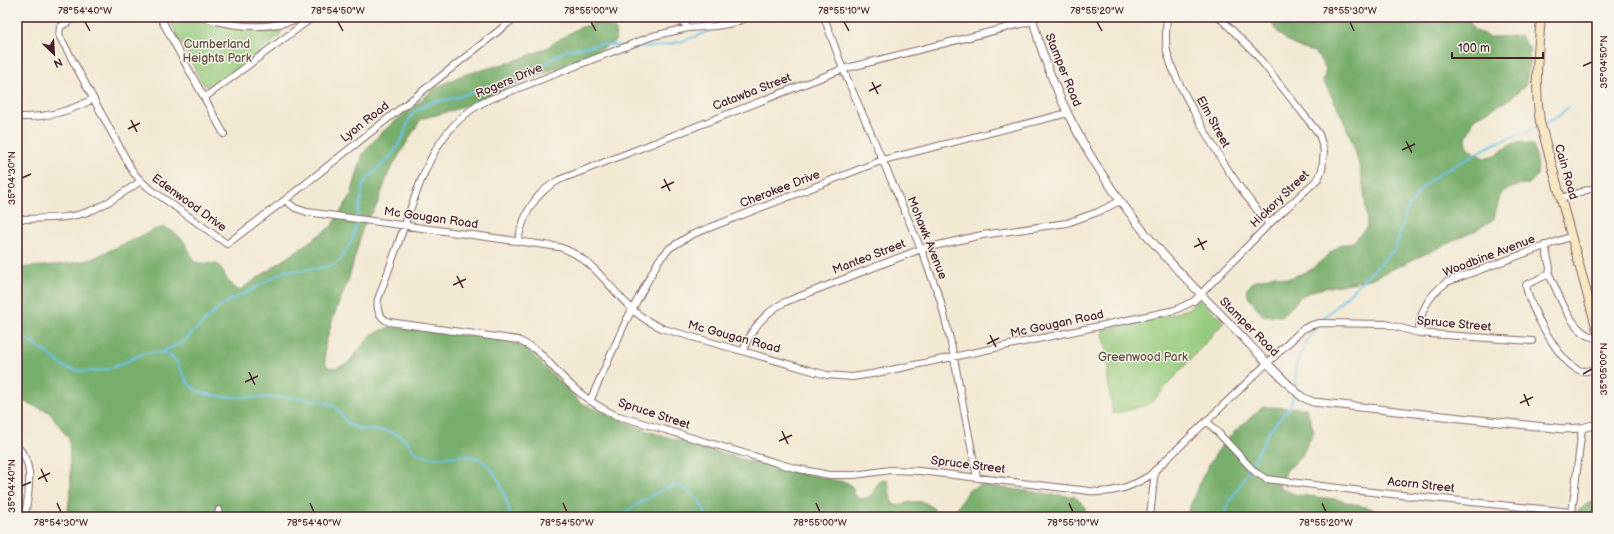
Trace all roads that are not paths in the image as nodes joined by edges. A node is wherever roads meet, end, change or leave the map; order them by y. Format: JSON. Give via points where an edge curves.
{"nodes":[{"id":1,"x":76,"y":17,"type":"edge"},
{"id":2,"x":160,"y":17,"type":"edge"},
{"id":3,"x":201,"y":17,"type":"edge"},
{"id":4,"x":302,"y":17,"type":"edge"},
{"id":5,"x":313,"y":17,"type":"edge"},
{"id":6,"x":516,"y":17,"type":"edge"},
{"id":7,"x":679,"y":17,"type":"edge"},
{"id":8,"x":749,"y":17,"type":"edge"},
{"id":9,"x":824,"y":17,"type":"edge"},
{"id":10,"x":1167,"y":17,"type":"edge"},
{"id":11,"x":1219,"y":17,"type":"edge"},
{"id":12,"x":1541,"y":17,"type":"edge"},
{"id":13,"x":1033,"y":19,"type":"edge"},
{"id":14,"x":688,"y":28,"type":"junction"},
{"id":15,"x":843,"y":69,"type":"junction"},
{"id":16,"x":204,"y":98,"type":"junction"},
{"id":17,"x":93,"y":99,"type":"junction"},
{"id":18,"x":1068,"y":114,"type":"junction"},
{"id":19,"x":17,"y":117,"type":"edge"},
{"id":20,"x":224,"y":134,"type":"dead end"},
{"id":21,"x":883,"y":160,"type":"junction"},
{"id":22,"x":140,"y":181,"type":"junction"},
{"id":23,"x":1597,"y":187,"type":"edge"},
{"id":24,"x":1561,"y":198,"type":"junction"},
{"id":25,"x":285,"y":200,"type":"junction"},
{"id":26,"x":1120,"y":201,"type":"junction"},
{"id":27,"x":17,"y":219,"type":"edge"},
{"id":28,"x":1270,"y":224,"type":"junction"},
{"id":29,"x":405,"y":225,"type":"junction"},
{"id":30,"x":1572,"y":236,"type":"junction"},
{"id":31,"x":518,"y":241,"type":"junction"},
{"id":32,"x":227,"y":244,"type":"joint"},
{"id":33,"x":1545,"y":245,"type":"junction"},
{"id":34,"x":920,"y":249,"type":"junction"},
{"id":35,"x":1549,"y":274,"type":"junction"},
{"id":36,"x":1200,"y":294,"type":"junction"},
{"id":37,"x":632,"y":309,"type":"junction"},
{"id":38,"x":378,"y":311,"type":"joint"},
{"id":39,"x":1597,"y":330,"type":"edge"},
{"id":40,"x":1418,"y":333,"type":"junction"},
{"id":41,"x":1597,"y":338,"type":"edge"},
{"id":42,"x":1532,"y":341,"type":"dead end"},
{"id":43,"x":743,"y":351,"type":"junction"},
{"id":44,"x":953,"y":357,"type":"junction"},
{"id":45,"x":1269,"y":363,"type":"junction"},
{"id":46,"x":1597,"y":368,"type":"edge"},
{"id":47,"x":590,"y":401,"type":"junction"},
{"id":48,"x":1207,"y":420,"type":"junction"},
{"id":49,"x":1597,"y":424,"type":"edge"},
{"id":50,"x":1582,"y":428,"type":"junction"},
{"id":51,"x":17,"y":446,"type":"edge"},
{"id":52,"x":1155,"y":470,"type":"junction"},
{"id":53,"x":977,"y":478,"type":"junction"},
{"id":54,"x":219,"y":510,"type":"dead end"},
{"id":55,"x":25,"y":517,"type":"edge"},
{"id":56,"x":218,"y":517,"type":"edge"},
{"id":57,"x":1150,"y":517,"type":"edge"}],
"edges":[{"from":1,"to":17,"type":"street","name":"Edenwood Drive","via":[[60,27],[59,34]]},
{"from":2,"to":16,"type":"street"},
{"from":3,"to":4,"type":"street","via":[[256,26],[282,23]]},
{"from":5,"to":16,"type":"street"},
{"from":6,"to":25,"type":"street","name":"Lyon Road"},
{"from":7,"to":14,"type":"street"},
{"from":8,"to":14,"type":"street","name":"Rogers Drive","via":[[733,23]]},
{"from":9,"to":15,"type":"street","name":"Mohawk Avenue"},
{"from":10,"to":28,"type":"street","name":"Elm Street","via":[[1167,50],[1180,85],[1237,184],[1249,202]]},
{"from":11,"to":28,"type":"street","name":"Hickory Street","via":[[1255,53],[1319,134],[1323,147],[1324,160],[1318,178]]},
{"from":12,"to":24,"type":"main road","name":"Cain Road","via":[[1536,72],[1537,105]]},
{"from":13,"to":15,"type":"street","name":"Catawba Street"},
{"from":13,"to":18,"type":"street","name":"Stamper Road","via":[[1048,66]]},
{"from":14,"to":29,"type":"street","name":"Rogers Drive","via":[[653,36],[488,100],[470,110],[454,124],[437,147],[422,177]]},
{"from":15,"to":21,"type":"street","name":"Mohawk Avenue"},
{"from":15,"to":31,"type":"street","name":"Catawba Street","via":[[551,184],[539,194],[529,208]]},
{"from":16,"to":20,"type":"street"},
{"from":17,"to":19,"type":"street","via":[[50,115]]},
{"from":17,"to":22,"type":"street","name":"Edenwood Drive"},
{"from":18,"to":21,"type":"street","name":"Cherokee Drive"},
{"from":18,"to":26,"type":"street","name":"Stamper Road"},
{"from":21,"to":34,"type":"street","name":"Mohawk Avenue"},
{"from":21,"to":37,"type":"street","name":"Cherokee Drive","via":[[680,241],[659,260]]},
{"from":22,"to":27,"type":"street","via":[[90,212]]},
{"from":22,"to":32,"type":"street","name":"Edenwood Drive"},
{"from":23,"to":24,"type":"street"},
{"from":24,"to":30,"type":"main road","name":"Cain Road"},
{"from":25,"to":29,"type":"street","name":"Mc Gougan Road","via":[[295,208],[307,212]]},
{"from":25,"to":32,"type":"street","name":"Lyon Road"},
{"from":26,"to":34,"type":"street","name":"Manteo Street","via":[[1067,223],[982,235]]},
{"from":26,"to":36,"type":"street","name":"Stamper Road","via":[[1156,246]]},
{"from":28,"to":36,"type":"street","name":"Hickory Street"},
{"from":29,"to":31,"type":"street","name":"Mc Gougan Road"},
{"from":29,"to":38,"type":"street","name":"Rogers Drive","via":[[378,299]]},
{"from":30,"to":33,"type":"street","name":"Woodbine Avenue"},
{"from":30,"to":39,"type":"main road","name":"Cain Road"},
{"from":31,"to":37,"type":"street","name":"Mc Gougan Road","via":[[559,247],[574,253],[588,262]]},
{"from":33,"to":35,"type":"street"},
{"from":33,"to":40,"type":"street","name":"Woodbine Avenue","via":[[1447,282],[1434,293],[1425,306],[1419,321]]},
{"from":34,"to":43,"type":"street","name":"Manteo Street","via":[[778,306],[759,322]]},
{"from":34,"to":44,"type":"street","name":"Mohawk Avenue","via":[[940,299]]},
{"from":35,"to":41,"type":"street","via":[[1573,322],[1583,333]]},
{"from":35,"to":46,"type":"street","via":[[1526,285],[1540,321],[1552,343],[1575,368],[1581,371]]},
{"from":36,"to":44,"type":"street","name":"Mc Gougan Road","via":[[1176,310]]},
{"from":36,"to":45,"type":"street","name":"Stamper Road"},
{"from":37,"to":43,"type":"street","name":"Mc Gougan Road","via":[[652,324],[664,329]]},
{"from":37,"to":47,"type":"street","name":"Cherokee Drive"},
{"from":38,"to":47,"type":"street","name":"Spruce Street","via":[[382,318],[389,322],[510,338],[526,344],[540,353],[572,387]]},
{"from":40,"to":42,"type":"street","name":"Spruce Street"},
{"from":40,"to":45,"type":"street","name":"Spruce Street","via":[[1386,324],[1316,324],[1304,329]]},
{"from":43,"to":44,"type":"street","name":"Mc Gougan Road","via":[[827,375],[839,376],[860,376]]},
{"from":44,"to":53,"type":"street","name":"Mohawk Avenue"},
{"from":45,"to":48,"type":"street","name":"Spruce Street"},
{"from":45,"to":50,"type":"street","name":"Stamper Road","via":[[1299,394],[1313,402],[1564,429]]},
{"from":47,"to":53,"type":"street","name":"Spruce Street","via":[[631,420],[794,468],[841,476],[904,470]]},
{"from":48,"to":50,"type":"street","name":"Acorn Street","via":[[1256,472],[1266,479],[1572,512]]},
{"from":48,"to":52,"type":"street","name":"Spruce Street"},
{"from":49,"to":50,"type":"street","name":"Stamper Road"},
{"from":51,"to":55,"type":"street","via":[[27,461],[30,473]]},
{"from":52,"to":53,"type":"street","name":"Spruce Street","via":[[1135,484],[1107,492]]},
{"from":52,"to":57,"type":"street"},
{"from":54,"to":56,"type":"street"}]}
